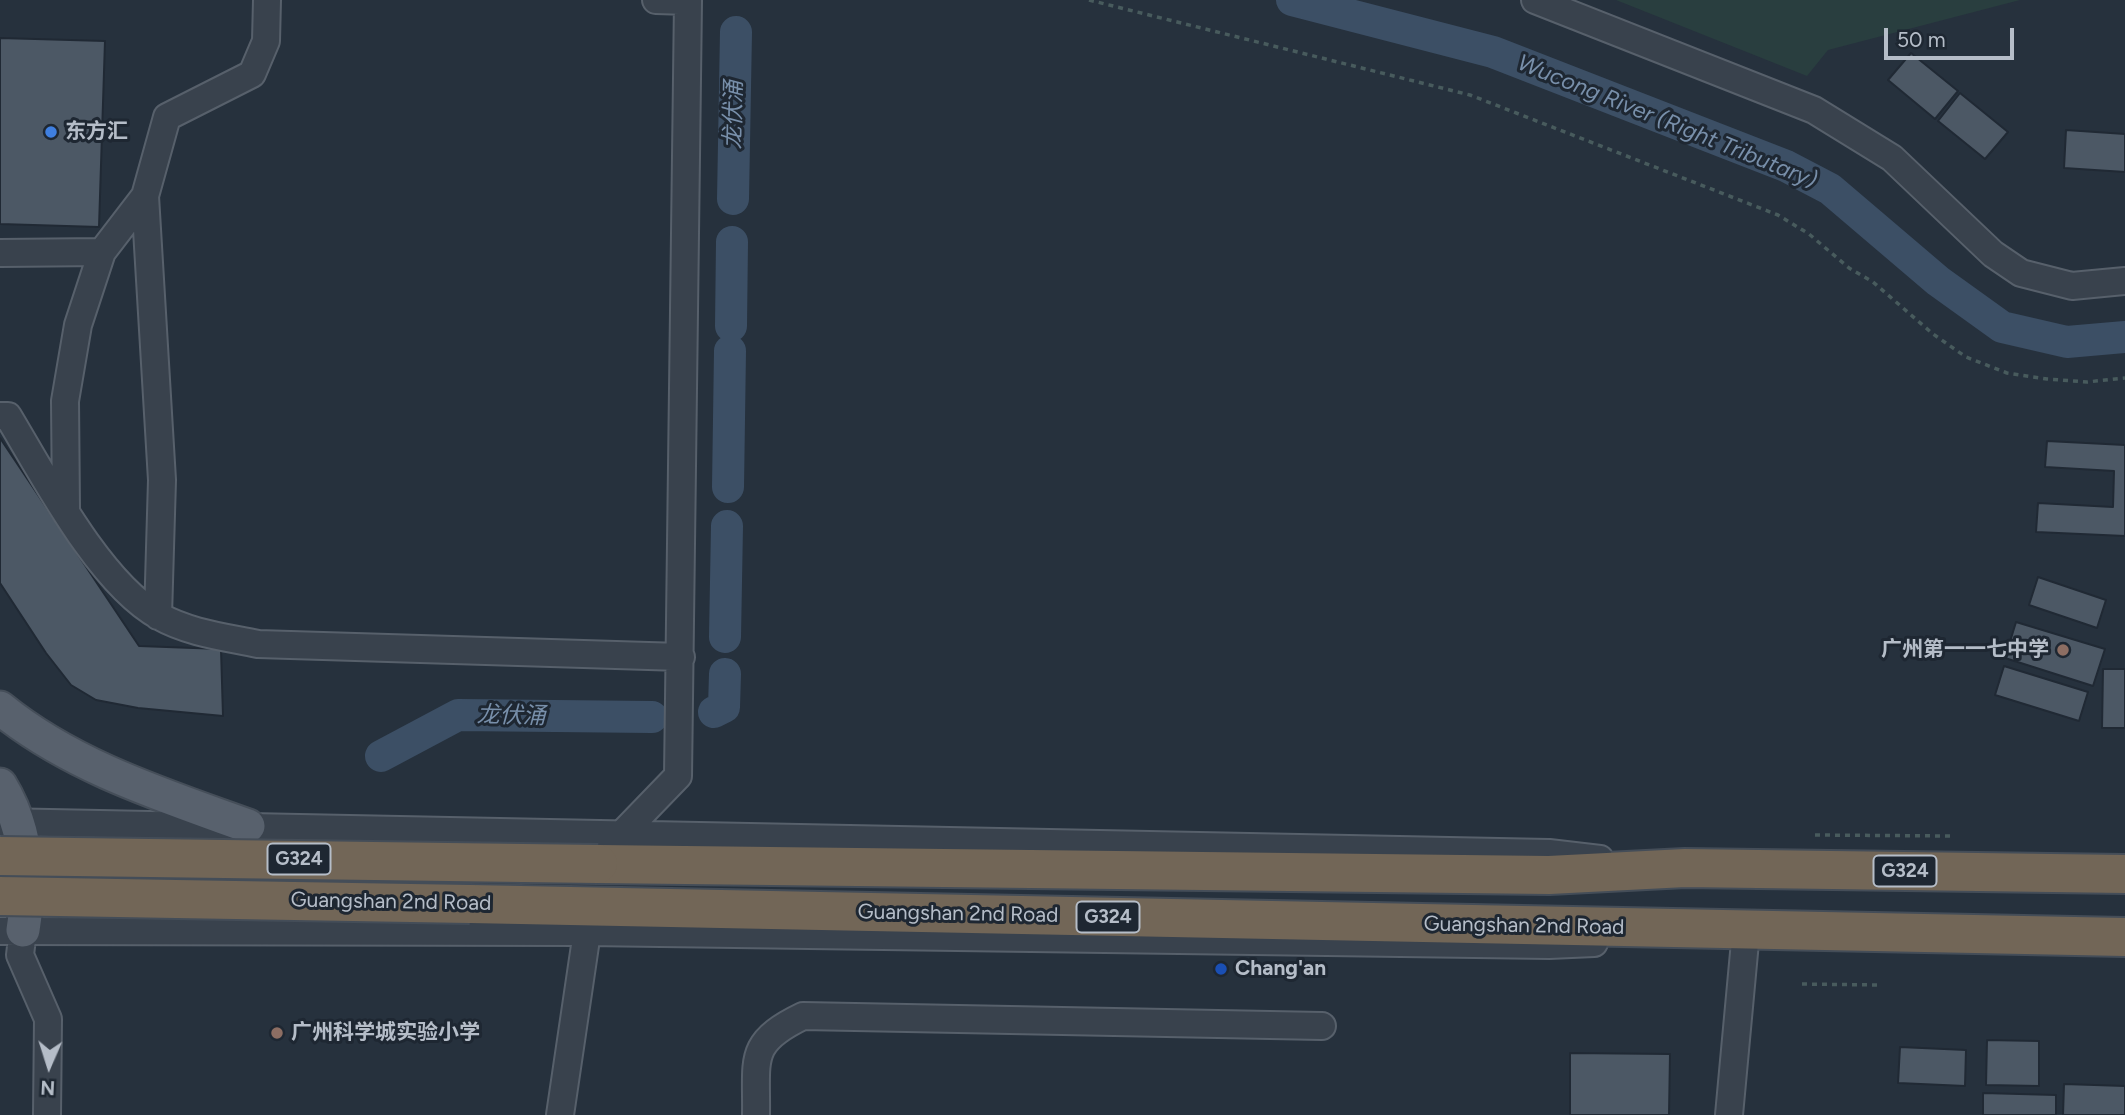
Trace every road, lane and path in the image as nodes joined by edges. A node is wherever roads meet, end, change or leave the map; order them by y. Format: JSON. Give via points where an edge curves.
{"nodes":[{"id":1,"x":267,"y":0,"type":"edge"},
{"id":2,"x":656,"y":0,"type":"edge"},
{"id":3,"x":1089,"y":0,"type":"edge"},
{"id":4,"x":1535,"y":0,"type":"edge"},
{"id":5,"x":688,"y":1,"type":"edge"},
{"id":6,"x":145,"y":196,"type":"junction"},
{"id":7,"x":102,"y":252,"type":"junction"},
{"id":8,"x":0,"y":253,"type":"edge"},
{"id":9,"x":2125,"y":281,"type":"edge"},
{"id":10,"x":2125,"y":378,"type":"edge"},
{"id":11,"x":0,"y":416,"type":"edge"},
{"id":12,"x":65,"y":509,"type":"junction"},
{"id":13,"x":158,"y":616,"type":"junction"},
{"id":14,"x":681,"y":657,"type":"junction"},
{"id":15,"x":0,"y":708,"type":"edge"},
{"id":16,"x":0,"y":785,"type":"edge"},
{"id":17,"x":9,"y":821,"type":"edge"},
{"id":18,"x":129,"y":825,"type":"junction"},
{"id":19,"x":248,"y":826,"type":"junction"},
{"id":20,"x":621,"y":835,"type":"junction"},
{"id":21,"x":1815,"y":835,"type":"dead end"},
{"id":22,"x":1952,"y":836,"type":"dead end"},
{"id":23,"x":0,"y":856,"type":"edge"},
{"id":24,"x":1685,"y":868,"type":"junction"},
{"id":25,"x":2125,"y":874,"type":"edge"},
{"id":26,"x":0,"y":896,"type":"edge"},
{"id":27,"x":12,"y":930,"type":"edge"},
{"id":28,"x":1746,"y":931,"type":"junction"},
{"id":29,"x":130,"y":932,"type":"junction"},
{"id":30,"x":587,"y":932,"type":"junction"},
{"id":31,"x":2125,"y":937,"type":"edge"},
{"id":32,"x":1802,"y":984,"type":"dead end"},
{"id":33,"x":1878,"y":985,"type":"dead end"},
{"id":34,"x":1322,"y":1026,"type":"dead end"},
{"id":35,"x":47,"y":1115,"type":"edge"},
{"id":36,"x":560,"y":1115,"type":"edge"},
{"id":37,"x":756,"y":1115,"type":"edge"},
{"id":38,"x":1729,"y":1115,"type":"edge"}],
"edges":[{"from":1,"to":6,"type":"street","via":[[266,41],[252,74],[167,117]]},
{"from":2,"to":5,"type":"street"},
{"from":3,"to":10,"type":"path","via":[[1498,105],[1778,215],[1873,282],[1966,357],[2007,373],[2033,377],[2087,382]]},
{"from":4,"to":9,"type":"street","via":[[1814,110],[1892,158],[1993,254],[2021,274],[2072,286]]},
{"from":5,"to":14,"type":"street"},
{"from":6,"to":7,"type":"street"},
{"from":6,"to":13,"type":"street","via":[[162,480]]},
{"from":7,"to":8,"type":"street"},
{"from":7,"to":12,"type":"street","via":[[78,325],[65,401]]},
{"from":11,"to":12,"type":"street","via":[[8,416]]},
{"from":12,"to":13,"type":"street","via":[[107,572]]},
{"from":13,"to":14,"type":"street","via":[[190,629],[258,644]]},
{"from":14,"to":20,"type":"street","via":[[678,776]]},
{"from":15,"to":19,"type":"main road","via":[[83,761]]},
{"from":16,"to":17,"type":"main road"},
{"from":17,"to":18,"type":"street"},
{"from":17,"to":27,"type":"main road","via":[[28,882]]},
{"from":18,"to":19,"type":"street"},
{"from":18,"to":29,"type":"street","via":[[106,839],[94,865],[94,892],[101,906]]},
{"from":19,"to":20,"type":"street"},
{"from":20,"to":24,"type":"street","via":[[1549,853]]},
{"from":21,"to":22,"type":"path"},
{"from":23,"to":24,"type":"highway","name":"Guangshan 2nd Road","number":"G324","bridge":true,"via":[[1549,875]]},
{"from":24,"to":25,"type":"highway","name":"Guangshan 2nd Road","number":"G324"},
{"from":26,"to":28,"type":"highway","name":"Guangshan 2nd Road","number":"G324","bridge":true},
{"from":27,"to":29,"type":"street"},
{"from":27,"to":35,"type":"street","via":[[48,1019]]},
{"from":28,"to":30,"type":"street","via":[[1549,946]]},
{"from":28,"to":31,"type":"highway","name":"Guangshan 2nd Road","number":"G324"},
{"from":28,"to":38,"type":"street"},
{"from":29,"to":30,"type":"street"},
{"from":30,"to":36,"type":"street"},
{"from":32,"to":33,"type":"path"},
{"from":34,"to":37,"type":"street","via":[[803,1016],[774,1030],[758,1054]]}]}
